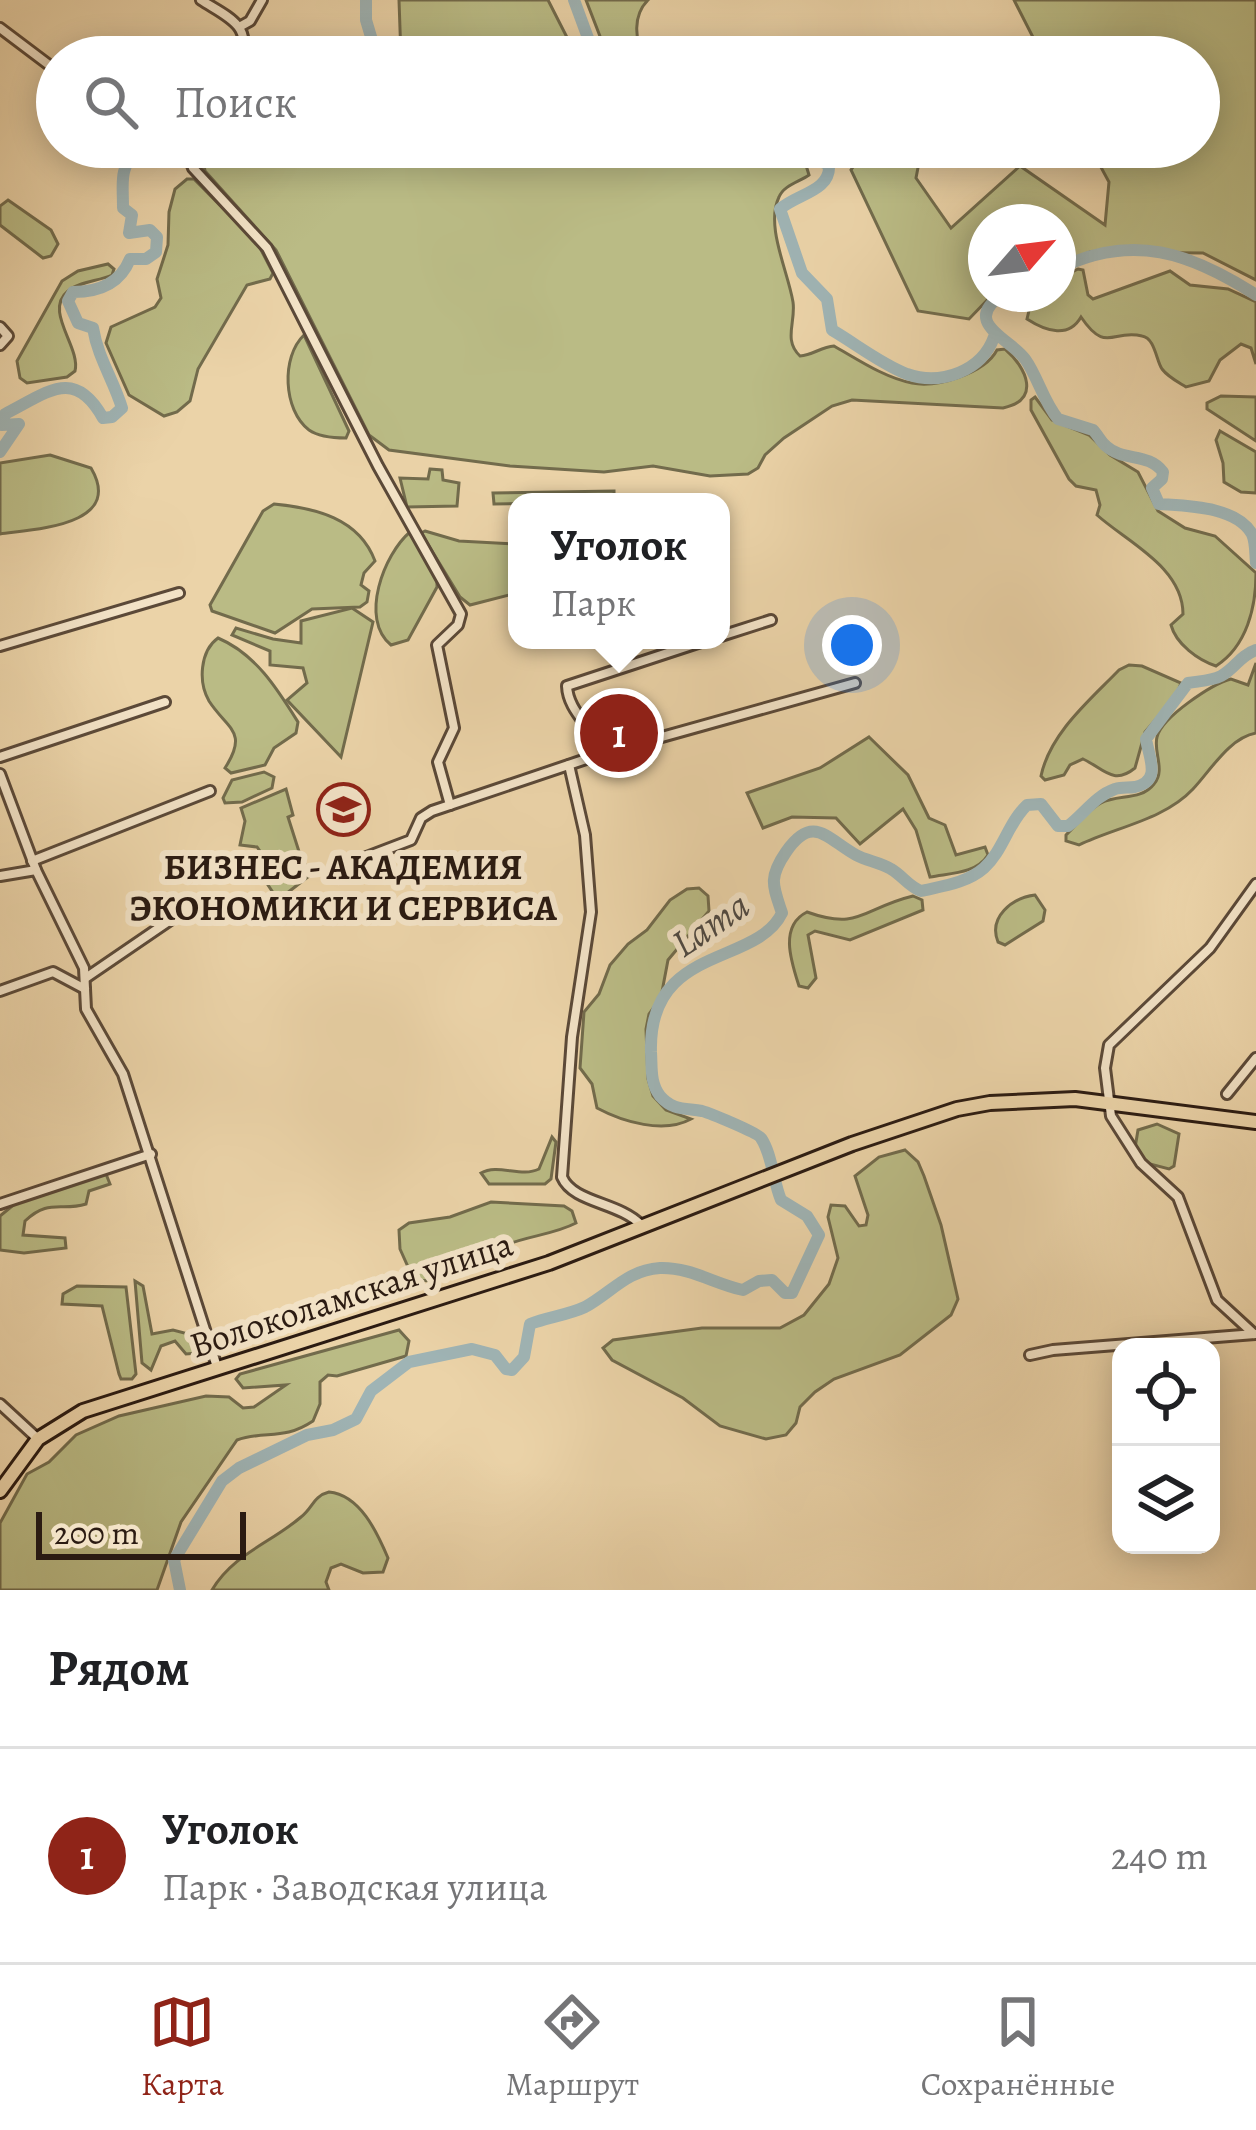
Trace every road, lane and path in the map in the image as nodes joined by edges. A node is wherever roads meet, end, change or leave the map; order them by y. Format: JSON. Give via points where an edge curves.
{"nodes":[{"id":1,"x":201,"y":0,"type":"edge"},
{"id":2,"x":262,"y":0,"type":"edge"},
{"id":3,"x":241,"y":26,"type":"junction"},
{"id":4,"x":0,"y":28,"type":"edge"},
{"id":5,"x":244,"y":36,"type":"edge"},
{"id":6,"x":36,"y":55,"type":"edge"},
{"id":7,"x":193,"y":168,"type":"edge"},
{"id":8,"x":3,"y":330,"type":"edge"},
{"id":9,"x":0,"y":346,"type":"edge"},
{"id":10,"x":179,"y":593,"type":"dead end"},
{"id":11,"x":771,"y":620,"type":"dead end"},
{"id":12,"x":730,"y":633,"type":"edge"},
{"id":13,"x":0,"y":646,"type":"edge"},
{"id":14,"x":680,"y":649,"type":"edge"},
{"id":15,"x":855,"y":683,"type":"dead end"},
{"id":16,"x":165,"y":702,"type":"dead end"},
{"id":17,"x":601,"y":754,"type":"junction"},
{"id":18,"x":0,"y":757,"type":"edge"},
{"id":19,"x":569,"y":765,"type":"junction"},
{"id":20,"x":0,"y":774,"type":"edge"},
{"id":21,"x":210,"y":791,"type":"dead end"},
{"id":22,"x":450,"y":805,"type":"junction"},
{"id":23,"x":34,"y":866,"type":"junction"},
{"id":24,"x":335,"y":868,"type":"dead end"},
{"id":25,"x":0,"y":876,"type":"edge"},
{"id":26,"x":1256,"y":884,"type":"edge"},
{"id":27,"x":188,"y":908,"type":"dead end"},
{"id":28,"x":86,"y":976,"type":"junction"},
{"id":29,"x":85,"y":989,"type":"junction"},
{"id":30,"x":0,"y":991,"type":"edge"},
{"id":31,"x":1256,"y":1058,"type":"edge"},
{"id":32,"x":1227,"y":1094,"type":"dead end"},
{"id":33,"x":1108,"y":1101,"type":"junction"},
{"id":34,"x":1256,"y":1122,"type":"edge"},
{"id":35,"x":151,"y":1154,"type":"junction"},
{"id":36,"x":0,"y":1204,"type":"edge"},
{"id":37,"x":642,"y":1226,"type":"junction"},
{"id":38,"x":1255,"y":1334,"type":"edge"},
{"id":39,"x":1030,"y":1355,"type":"dead end"},
{"id":40,"x":217,"y":1367,"type":"junction"},
{"id":41,"x":0,"y":1404,"type":"edge"},
{"id":42,"x":38,"y":1439,"type":"junction"},
{"id":43,"x":0,"y":1491,"type":"edge"}],
"edges":[{"from":1,"to":3,"type":"street"},
{"from":2,"to":3,"type":"street"},
{"from":3,"to":5,"type":"street"},
{"from":4,"to":6,"type":"street"},
{"from":7,"to":22,"type":"street","via":[[267,248],[461,614],[437,646],[454,728],[438,762]]},
{"from":8,"to":9,"type":"street"},
{"from":10,"to":13,"type":"street"},
{"from":11,"to":12,"type":"street"},
{"from":14,"to":17,"type":"street","via":[[567,686]]},
{"from":15,"to":17,"type":"street"},
{"from":16,"to":18,"type":"street"},
{"from":17,"to":19,"type":"street"},
{"from":19,"to":22,"type":"street"},
{"from":19,"to":37,"type":"street","via":[[590,912],[562,1177],[570,1191],[625,1211]]},
{"from":20,"to":23,"type":"street"},
{"from":21,"to":23,"type":"street"},
{"from":22,"to":24,"type":"street","via":[[425,814],[405,842]]},
{"from":23,"to":25,"type":"street"},
{"from":23,"to":28,"type":"street"},
{"from":26,"to":33,"type":"street","via":[[1210,947],[1109,1045]]},
{"from":27,"to":28,"type":"street"},
{"from":28,"to":29,"type":"street"},
{"from":29,"to":30,"type":"street","via":[[53,971]]},
{"from":29,"to":35,"type":"street","via":[[86,1009],[123,1074]]},
{"from":31,"to":32,"type":"street"},
{"from":33,"to":34,"type":"main road","name":"Волоколамская улица"},
{"from":33,"to":37,"type":"main road","name":"Волоколамская улица","via":[[958,1109]]},
{"from":33,"to":38,"type":"street","via":[[1133,1152],[1178,1197],[1217,1300]]},
{"from":35,"to":36,"type":"street"},
{"from":35,"to":40,"type":"street"},
{"from":37,"to":40,"type":"main road","name":"Волоколамская улица"},
{"from":38,"to":39,"type":"street"},
{"from":40,"to":42,"type":"main road","name":"Волоколамская улица","via":[[83,1412]]},
{"from":41,"to":42,"type":"street"},
{"from":42,"to":43,"type":"main road","name":"Волоколамская улица"}]}
